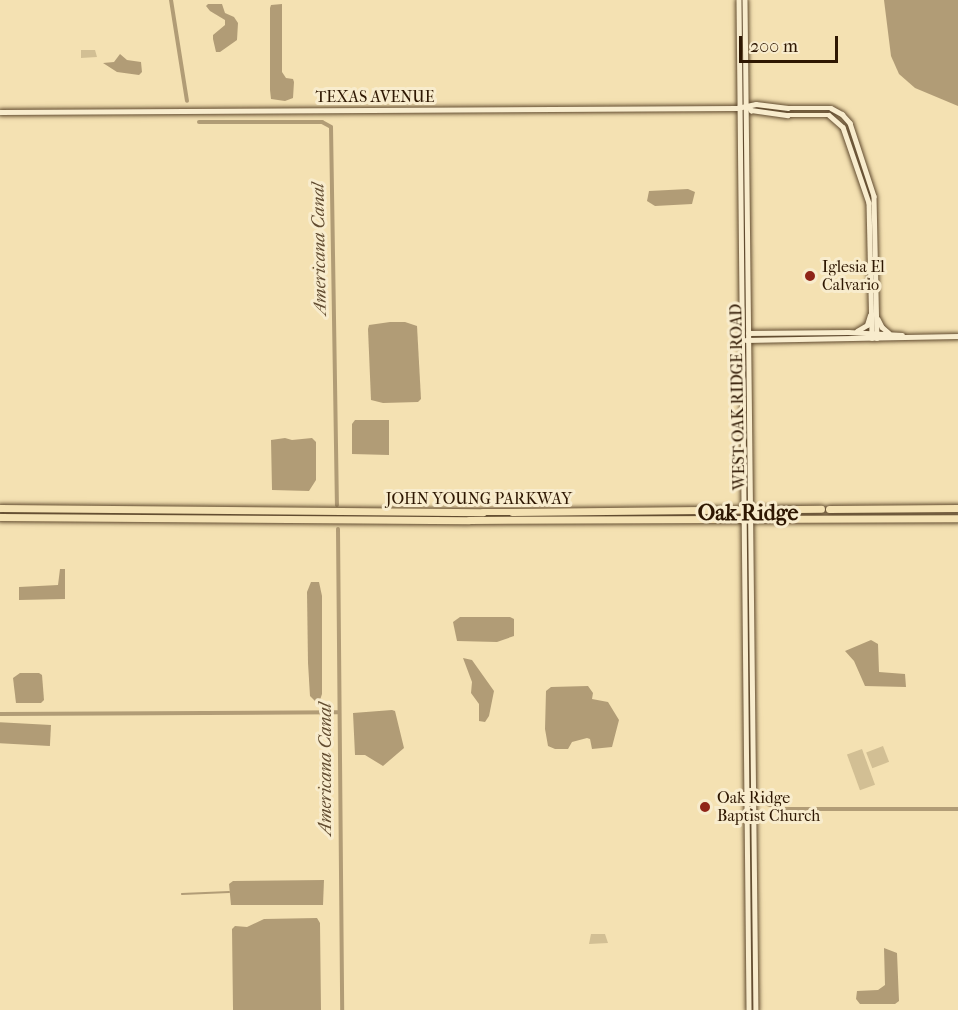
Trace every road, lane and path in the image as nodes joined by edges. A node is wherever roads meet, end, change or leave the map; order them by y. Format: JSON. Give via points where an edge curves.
{"nodes":[{"id":1,"x":739,"y":0,"type":"edge"},
{"id":2,"x":745,"y":0,"type":"edge"},
{"id":3,"x":740,"y":32,"type":"junction"},
{"id":4,"x":745,"y":56,"type":"junction"},
{"id":5,"x":746,"y":107,"type":"junction"},
{"id":6,"x":0,"y":112,"type":"edge"},
{"id":7,"x":742,"y":203,"type":"junction"},
{"id":8,"x":747,"y":215,"type":"junction"},
{"id":9,"x":871,"y":310,"type":"junction"},
{"id":10,"x":877,"y":313,"type":"junction"},
{"id":11,"x":848,"y":332,"type":"junction"},
{"id":12,"x":746,"y":333,"type":"junction"},
{"id":13,"x":894,"y":335,"type":"junction"},
{"id":14,"x":874,"y":336,"type":"junction"},
{"id":15,"x":922,"y":336,"type":"junction"},
{"id":16,"x":958,"y":336,"type":"edge"},
{"id":17,"x":746,"y":340,"type":"junction"},
{"id":18,"x":744,"y":378,"type":"junction"},
{"id":19,"x":750,"y":422,"type":"junction"},
{"id":20,"x":0,"y":508,"type":"edge"},
{"id":21,"x":958,"y":508,"type":"edge"},
{"id":22,"x":748,"y":509,"type":"junction"},
{"id":23,"x":260,"y":512,"type":"junction"},
{"id":24,"x":483,"y":512,"type":"junction"},
{"id":25,"x":512,"y":512,"type":"joint"},
{"id":26,"x":0,"y":517,"type":"edge"},
{"id":27,"x":748,"y":518,"type":"junction"},
{"id":28,"x":958,"y":518,"type":"edge"},
{"id":29,"x":247,"y":520,"type":"junction"},
{"id":30,"x":469,"y":520,"type":"junction"},
{"id":31,"x":748,"y":643,"type":"junction"},
{"id":32,"x":746,"y":704,"type":"junction"},
{"id":33,"x":752,"y":752,"type":"junction"},
{"id":34,"x":751,"y":875,"type":"junction"},
{"id":35,"x":748,"y":972,"type":"junction"},
{"id":36,"x":755,"y":1001,"type":"junction"},
{"id":37,"x":750,"y":1010,"type":"edge"},
{"id":38,"x":756,"y":1010,"type":"edge"}],
"edges":[{"from":1,"to":3,"type":"street","name":"WEST OAK RIDGE ROAD"},
{"from":2,"to":4,"type":"street","name":"WEST OAK RIDGE ROAD"},
{"from":3,"to":4,"type":"street"},
{"from":3,"to":5,"type":"street","name":"WEST OAK RIDGE ROAD"},
{"from":4,"to":5,"type":"street","name":"WEST OAK RIDGE ROAD"},
{"from":5,"to":6,"type":"street","name":"TEXAS AVENUE"},
{"from":5,"to":7,"type":"street","name":"WEST OAK RIDGE ROAD"},
{"from":5,"to":8,"type":"street","name":"WEST OAK RIDGE ROAD"},
{"from":5,"to":9,"type":"street","name":"TEXAS AVENUE","via":[[788,115],[829,115],[843,127],[869,203]]},
{"from":5,"to":10,"type":"street","name":"TEXAS AVENUE","via":[[756,104],[831,108],[850,123],[871,180],[876,206]]},
{"from":7,"to":8,"type":"street"},
{"from":7,"to":12,"type":"street","name":"WEST OAK RIDGE ROAD"},
{"from":8,"to":12,"type":"street","name":"WEST OAK RIDGE ROAD"},
{"from":9,"to":11,"type":"street","via":[[867,325]]},
{"from":9,"to":14,"type":"street","name":"TEXAS AVENUE"},
{"from":10,"to":13,"type":"street","via":[[882,327]]},
{"from":10,"to":14,"type":"street","name":"TEXAS AVENUE"},
{"from":11,"to":12,"type":"street"},
{"from":11,"to":14,"type":"street"},
{"from":12,"to":17,"type":"street","name":"WEST OAK RIDGE ROAD"},
{"from":13,"to":14,"type":"street"},
{"from":13,"to":15,"type":"street"},
{"from":14,"to":15,"type":"street"},
{"from":14,"to":17,"type":"street"},
{"from":15,"to":16,"type":"street"},
{"from":17,"to":18,"type":"street","name":"WEST OAK RIDGE ROAD"},
{"from":17,"to":19,"type":"street","name":"WEST OAK RIDGE ROAD"},
{"from":18,"to":19,"type":"street"},
{"from":18,"to":22,"type":"street","name":"WEST OAK RIDGE ROAD"},
{"from":19,"to":22,"type":"street","name":"WEST OAK RIDGE ROAD"},
{"from":20,"to":23,"type":"highway","name":"JOHN YOUNG PARKWAY"},
{"from":21,"to":22,"type":"highway","name":"JOHN YOUNG PARKWAY"},
{"from":22,"to":25,"type":"highway","name":"JOHN YOUNG PARKWAY"},
{"from":22,"to":27,"type":"street","name":"WEST OAK RIDGE ROAD"},
{"from":23,"to":24,"type":"highway","name":"JOHN YOUNG PARKWAY"},
{"from":23,"to":29,"type":"highway"},
{"from":24,"to":25,"type":"main road","name":"JOHN YOUNG PARKWAY"},
{"from":24,"to":30,"type":"highway"},
{"from":26,"to":29,"type":"highway","name":"JOHN YOUNG PARKWAY"},
{"from":27,"to":28,"type":"highway","name":"JOHN YOUNG PARKWAY"},
{"from":27,"to":30,"type":"highway","name":"JOHN YOUNG PARKWAY"},
{"from":27,"to":31,"type":"street","name":"WEST OAK RIDGE ROAD"},
{"from":29,"to":30,"type":"highway","name":"JOHN YOUNG PARKWAY"},
{"from":31,"to":32,"type":"street","name":"WEST OAK RIDGE ROAD"},
{"from":31,"to":33,"type":"street","name":"WEST OAK RIDGE ROAD"},
{"from":32,"to":33,"type":"street"},
{"from":32,"to":34,"type":"street","name":"WEST OAK RIDGE ROAD"},
{"from":33,"to":34,"type":"street","name":"WEST OAK RIDGE ROAD"},
{"from":34,"to":35,"type":"street","name":"WEST OAK RIDGE ROAD"},
{"from":34,"to":36,"type":"street","name":"WEST OAK RIDGE ROAD"},
{"from":35,"to":36,"type":"street"},
{"from":35,"to":37,"type":"street","name":"WEST OAK RIDGE ROAD"},
{"from":36,"to":38,"type":"street","name":"WEST OAK RIDGE ROAD"}]}
